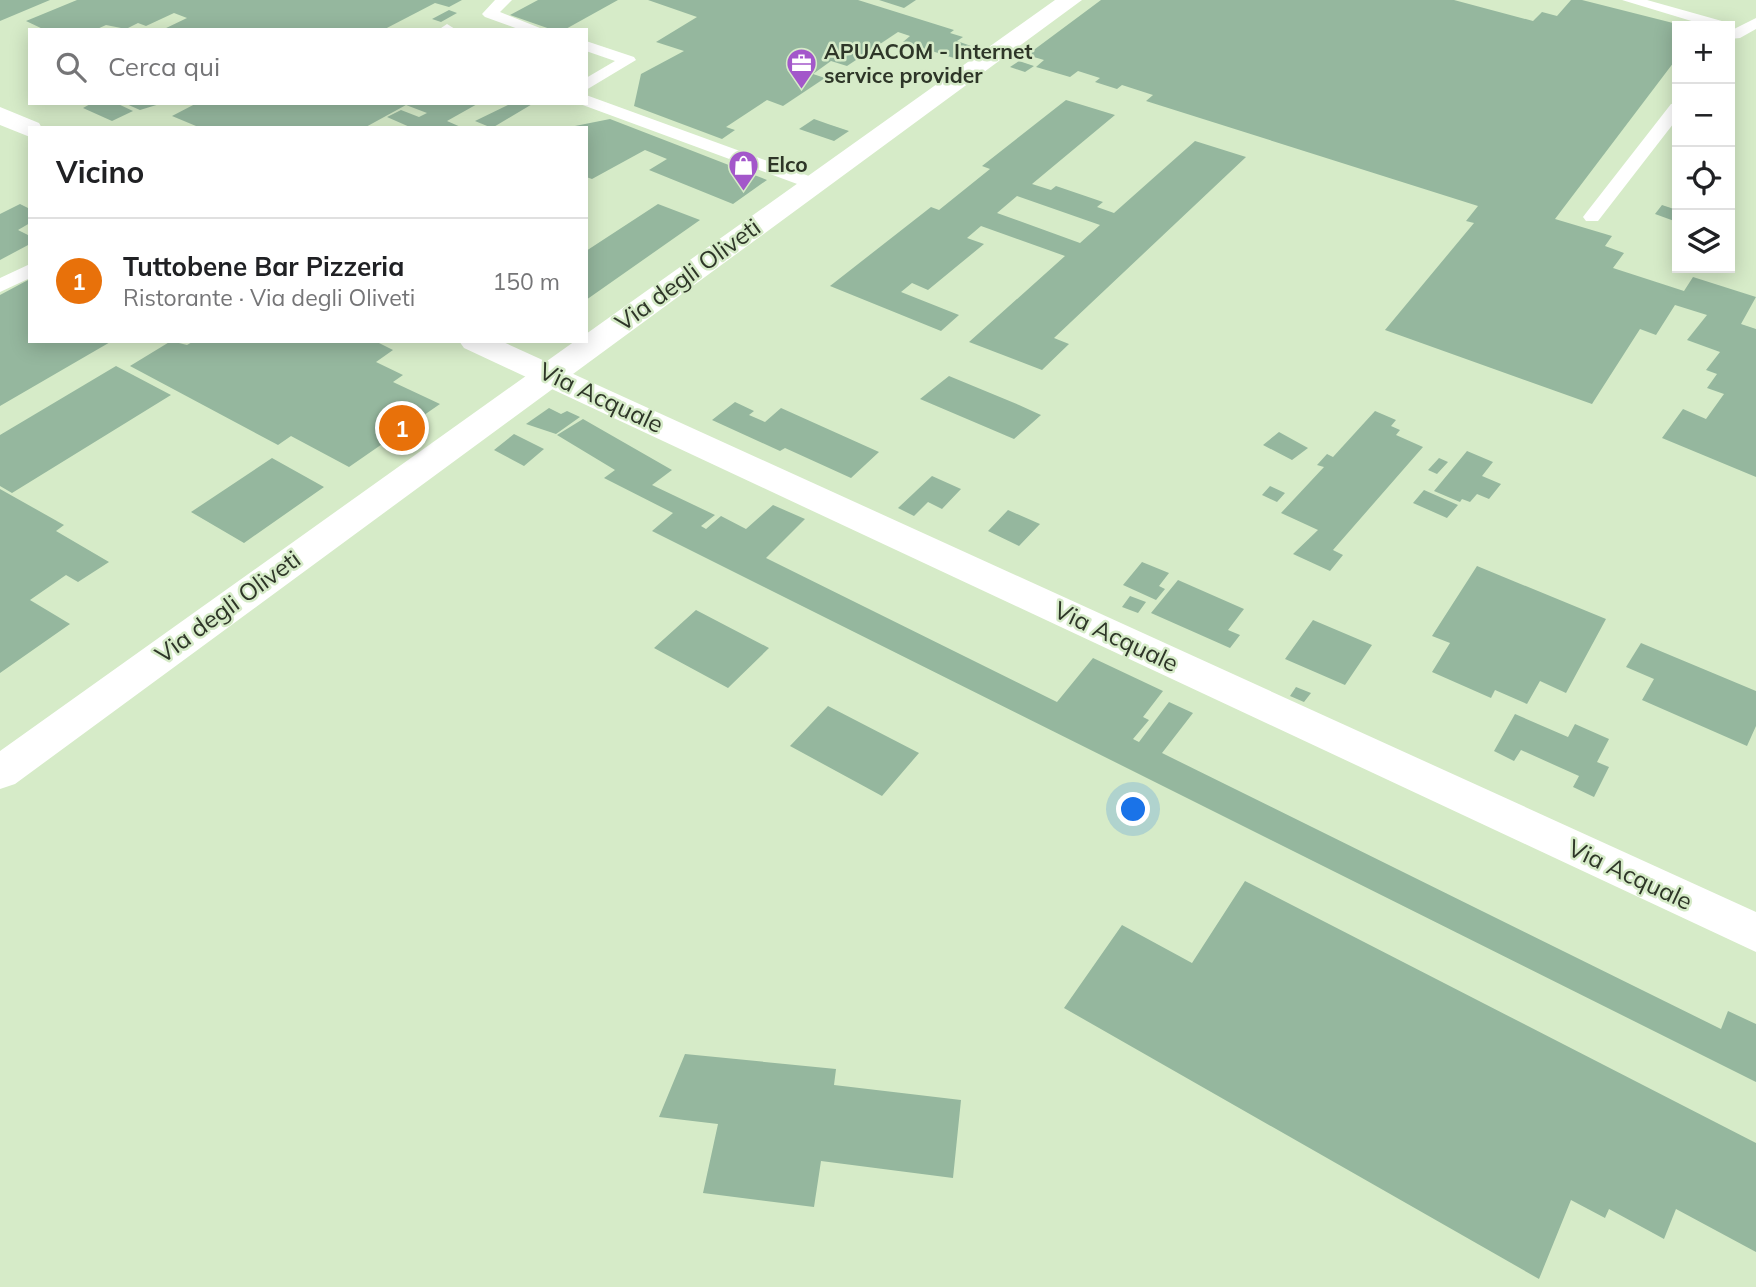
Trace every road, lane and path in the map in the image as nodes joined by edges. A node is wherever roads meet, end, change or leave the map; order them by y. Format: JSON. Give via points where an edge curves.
{"nodes":[{"id":1,"x":504,"y":0,"type":"edge"},
{"id":2,"x":1070,"y":0,"type":"edge"},
{"id":3,"x":1630,"y":0,"type":"edge"},
{"id":4,"x":1693,"y":21,"type":"edge"},
{"id":5,"x":1756,"y":23,"type":"edge"},
{"id":6,"x":531,"y":28,"type":"edge"},
{"id":7,"x":1735,"y":31,"type":"edge"},
{"id":8,"x":588,"y":47,"type":"edge"},
{"id":9,"x":588,"y":84,"type":"edge"},
{"id":10,"x":588,"y":101,"type":"edge"},
{"id":11,"x":1672,"y":114,"type":"edge"},
{"id":12,"x":0,"y":115,"type":"edge"},
{"id":13,"x":28,"y":128,"type":"edge"},
{"id":14,"x":814,"y":184,"type":"junction"},
{"id":15,"x":1592,"y":217,"type":"dead end"},
{"id":16,"x":28,"y":271,"type":"edge"},
{"id":17,"x":0,"y":286,"type":"edge"},
{"id":18,"x":480,"y":343,"type":"edge"},
{"id":19,"x":550,"y":374,"type":"junction"},
{"id":20,"x":0,"y":773,"type":"edge"},
{"id":21,"x":1756,"y":933,"type":"edge"}],
"edges":[{"from":1,"to":6,"type":"lane","via":[[490,15]]},
{"from":2,"to":14,"type":"main road","name":"Via degli Oliveti"},
{"from":3,"to":4,"type":"lane"},
{"from":5,"to":7,"type":"lane"},
{"from":8,"to":9,"type":"lane","via":[[628,60]]},
{"from":10,"to":14,"type":"lane"},
{"from":11,"to":15,"type":"lane"},
{"from":12,"to":13,"type":"main road"},
{"from":14,"to":19,"type":"main road","name":"Via degli Oliveti"},
{"from":16,"to":17,"type":"lane"},
{"from":18,"to":19,"type":"main road","name":"Via Acquale"},
{"from":19,"to":20,"type":"main road","name":"Via degli Oliveti"},
{"from":19,"to":21,"type":"main road","name":"Via Acquale"}]}
